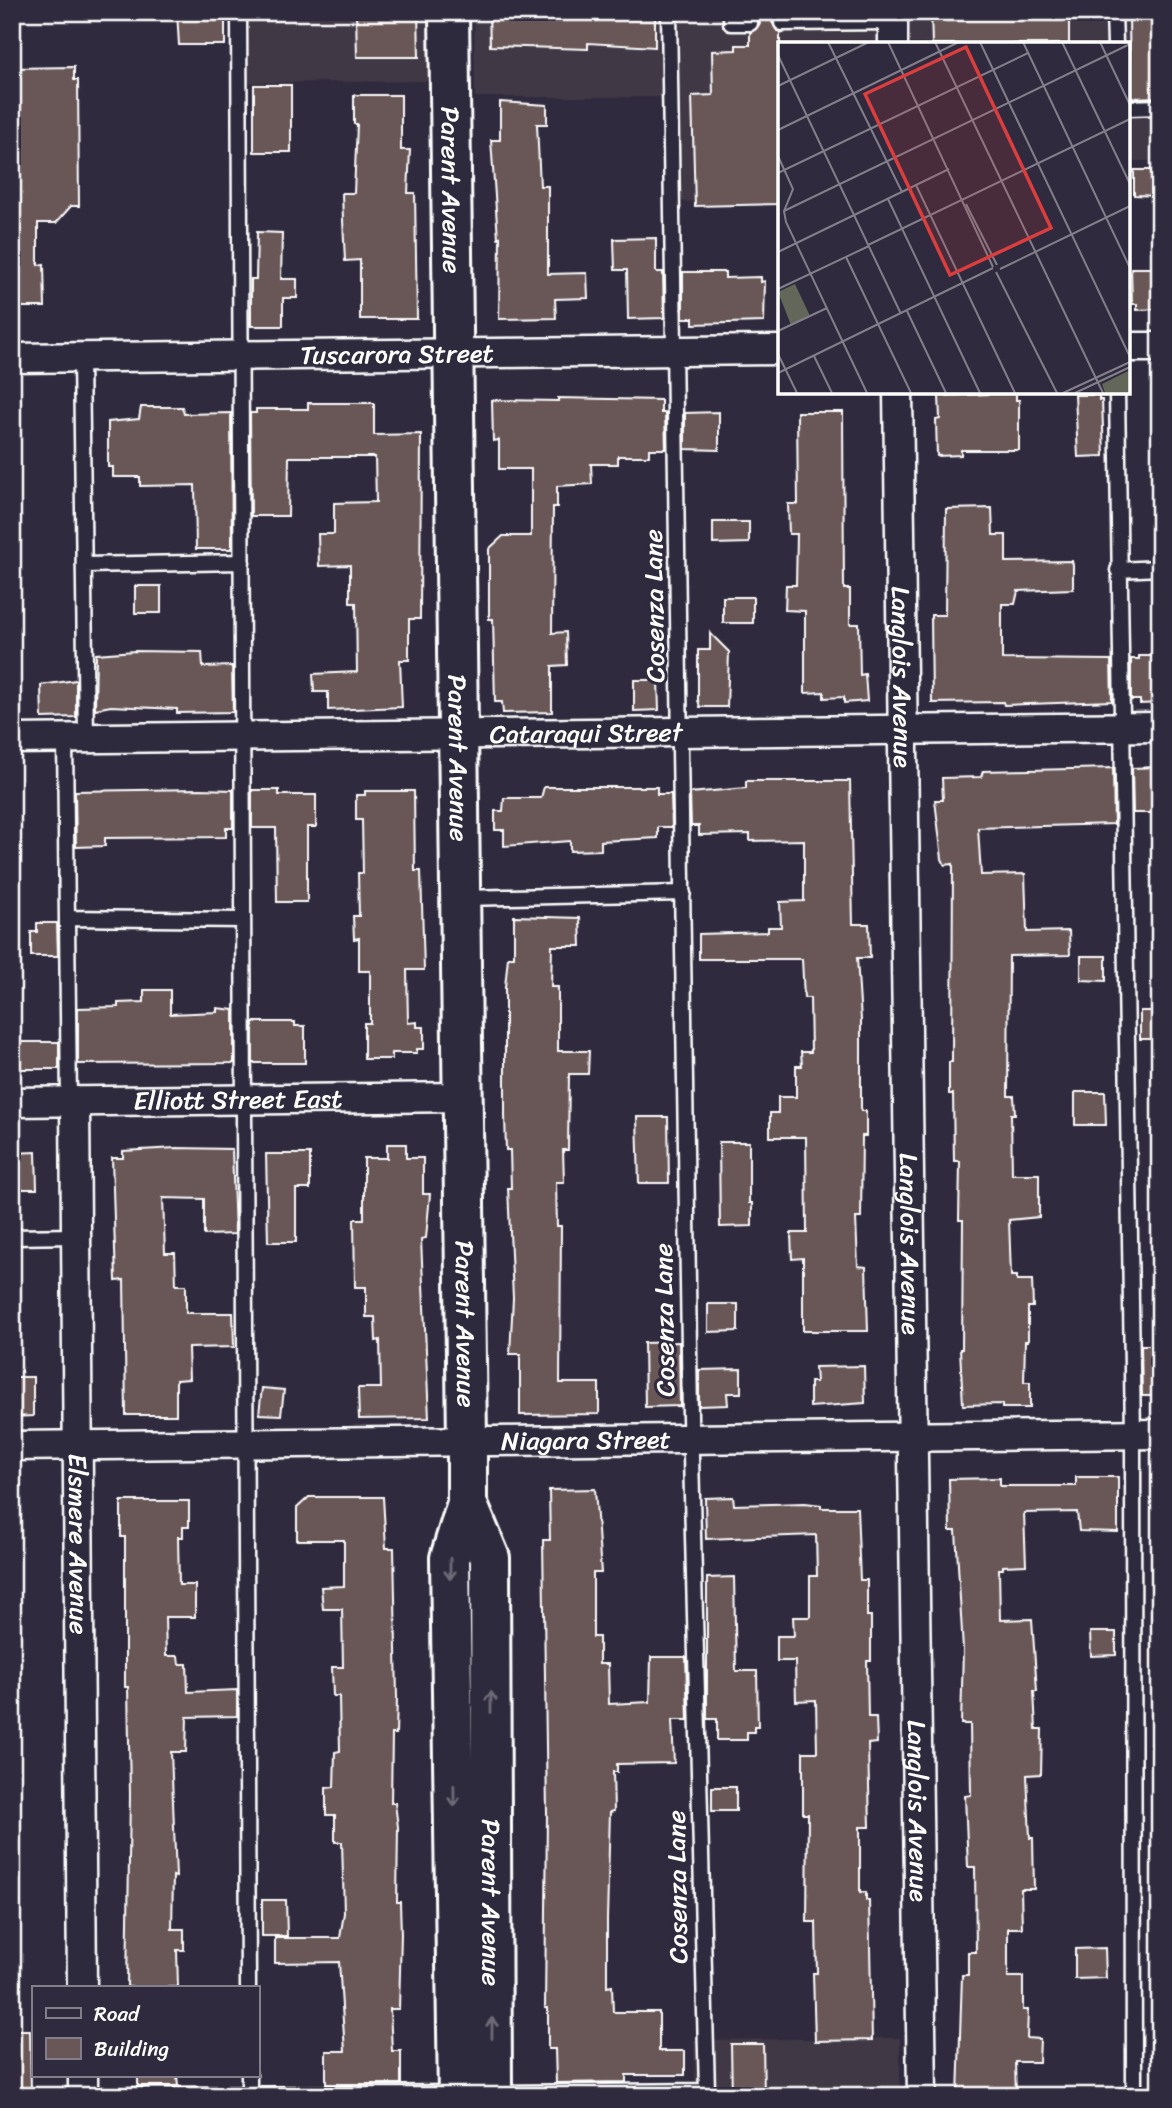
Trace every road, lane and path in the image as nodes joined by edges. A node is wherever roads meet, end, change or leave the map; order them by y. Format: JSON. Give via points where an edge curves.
{"nodes":[{"id":1,"x":239,"y":12,"type":"edge"},
{"id":2,"x":450,"y":12,"type":"edge"},
{"id":3,"x":669,"y":12,"type":"edge"},
{"id":4,"x":731,"y":12,"type":"edge"},
{"id":5,"x":1114,"y":12,"type":"edge"},
{"id":6,"x":826,"y":17,"type":"edge"},
{"id":7,"x":750,"y":23,"type":"dead end"},
{"id":8,"x":782,"y":23,"type":"dead end"},
{"id":9,"x":893,"y":26,"type":"edge"},
{"id":10,"x":1115,"y":42,"type":"edge"},
{"id":11,"x":1160,"y":107,"type":"edge"},
{"id":12,"x":1130,"y":108,"type":"edge"},
{"id":13,"x":1160,"y":346,"type":"edge"},
{"id":14,"x":1130,"y":347,"type":"edge"},
{"id":15,"x":778,"y":350,"type":"edge"},
{"id":16,"x":674,"y":352,"type":"junction"},
{"id":17,"x":454,"y":354,"type":"junction"},
{"id":18,"x":241,"y":356,"type":"junction"},
{"id":19,"x":82,"y":357,"type":"junction"},
{"id":20,"x":12,"y":358,"type":"edge"},
{"id":21,"x":898,"y":394,"type":"edge"},
{"id":22,"x":1117,"y":394,"type":"edge"},
{"id":23,"x":242,"y":562,"type":"junction"},
{"id":24,"x":84,"y":565,"type":"junction"},
{"id":25,"x":1160,"y":568,"type":"edge"},
{"id":26,"x":1118,"y":570,"type":"junction"},
{"id":27,"x":1121,"y":727,"type":"junction"},
{"id":28,"x":1160,"y":727,"type":"edge"},
{"id":29,"x":902,"y":729,"type":"junction"},
{"id":30,"x":681,"y":730,"type":"junction"},
{"id":31,"x":459,"y":734,"type":"junction"},
{"id":32,"x":243,"y":737,"type":"junction"},
{"id":33,"x":12,"y":739,"type":"edge"},
{"id":34,"x":76,"y":739,"type":"junction"},
{"id":35,"x":683,"y":893,"type":"junction"},
{"id":36,"x":461,"y":898,"type":"junction"},
{"id":37,"x":67,"y":918,"type":"junction"},
{"id":38,"x":243,"y":920,"type":"junction"},
{"id":39,"x":463,"y":1097,"type":"junction"},
{"id":40,"x":244,"y":1100,"type":"junction"},
{"id":41,"x":12,"y":1102,"type":"edge"},
{"id":42,"x":72,"y":1102,"type":"junction"},
{"id":43,"x":75,"y":1236,"type":"junction"},
{"id":44,"x":12,"y":1237,"type":"edge"},
{"id":45,"x":1146,"y":1434,"type":"edge"},
{"id":46,"x":913,"y":1436,"type":"junction"},
{"id":47,"x":690,"y":1439,"type":"junction"},
{"id":48,"x":467,"y":1440,"type":"junction"},
{"id":49,"x":246,"y":1443,"type":"junction"},
{"id":50,"x":78,"y":1445,"type":"junction"},
{"id":51,"x":12,"y":1446,"type":"edge"},
{"id":52,"x":467,"y":1503,"type":"junction"},
{"id":53,"x":453,"y":1743,"type":"junction"},
{"id":54,"x":491,"y":1744,"type":"junction"},
{"id":55,"x":474,"y":1965,"type":"junction"},
{"id":56,"x":82,"y":1986,"type":"edge"},
{"id":57,"x":248,"y":1986,"type":"edge"},
{"id":58,"x":83,"y":2076,"type":"edge"},
{"id":59,"x":249,"y":2076,"type":"edge"},
{"id":60,"x":249,"y":2094,"type":"junction"},
{"id":61,"x":475,"y":2094,"type":"edge"},
{"id":62,"x":85,"y":2096,"type":"edge"},
{"id":63,"x":922,"y":2096,"type":"edge"},
{"id":64,"x":1134,"y":2096,"type":"edge"}],
"edges":[{"from":1,"to":18,"type":"lane"},
{"from":2,"to":17,"type":"street","name":"Parent Avenue"},
{"from":3,"to":16,"type":"lane","name":"Cosenza Lane"},
{"from":4,"to":7,"type":"lane","via":[[731,23]]},
{"from":5,"to":10,"type":"lane"},
{"from":6,"to":8,"type":"lane"},
{"from":6,"to":9,"type":"lane"},
{"from":11,"to":12,"type":"lane"},
{"from":13,"to":14,"type":"street"},
{"from":15,"to":16,"type":"street","name":"Tuscarora Street"},
{"from":16,"to":17,"type":"street","name":"Tuscarora Street"},
{"from":16,"to":30,"type":"lane","name":"Cosenza Lane"},
{"from":17,"to":18,"type":"street","name":"Tuscarora Street"},
{"from":17,"to":31,"type":"street","name":"Parent Avenue"},
{"from":18,"to":19,"type":"street","name":"Tuscarora Street"},
{"from":18,"to":23,"type":"lane"},
{"from":19,"to":20,"type":"street","name":"Tuscarora Street"},
{"from":19,"to":24,"type":"lane"},
{"from":21,"to":29,"type":"street","name":"Langlois Avenue"},
{"from":22,"to":26,"type":"lane"},
{"from":23,"to":24,"type":"lane"},
{"from":23,"to":32,"type":"lane"},
{"from":24,"to":34,"type":"lane"},
{"from":25,"to":26,"type":"lane"},
{"from":26,"to":27,"type":"lane"},
{"from":27,"to":28,"type":"street","name":"Cataraqui Street"},
{"from":27,"to":29,"type":"street","name":"Cataraqui Street"},
{"from":27,"to":45,"type":"lane"},
{"from":29,"to":30,"type":"street","name":"Cataraqui Street"},
{"from":29,"to":46,"type":"street","name":"Langlois Avenue"},
{"from":30,"to":31,"type":"street","name":"Cataraqui Street"},
{"from":30,"to":35,"type":"lane","name":"Cosenza Lane"},
{"from":31,"to":32,"type":"street","name":"Cataraqui Street"},
{"from":31,"to":36,"type":"street","name":"Parent Avenue"},
{"from":32,"to":34,"type":"street","name":"Cataraqui Street"},
{"from":32,"to":38,"type":"lane"},
{"from":33,"to":34,"type":"street","name":"Cataraqui Street"},
{"from":34,"to":37,"type":"lane"},
{"from":35,"to":36,"type":"lane"},
{"from":35,"to":47,"type":"lane","name":"Cosenza Lane"},
{"from":36,"to":39,"type":"street","name":"Parent Avenue"},
{"from":37,"to":38,"type":"lane"},
{"from":37,"to":42,"type":"lane"},
{"from":38,"to":40,"type":"lane"},
{"from":39,"to":40,"type":"street","name":"Elliott Street East"},
{"from":39,"to":48,"type":"street","name":"Parent Avenue"},
{"from":40,"to":42,"type":"street","name":"Elliott Street East"},
{"from":40,"to":49,"type":"lane"},
{"from":41,"to":42,"type":"street","name":"Elliott Street East"},
{"from":42,"to":43,"type":"street","name":"Elsmere Avenue"},
{"from":43,"to":44,"type":"lane"},
{"from":43,"to":50,"type":"street","name":"Elsmere Avenue"},
{"from":45,"to":46,"type":"street","name":"Niagara Street"},
{"from":45,"to":64,"type":"lane"},
{"from":46,"to":47,"type":"street","name":"Niagara Street"},
{"from":46,"to":63,"type":"street","name":"Langlois Avenue"},
{"from":47,"to":48,"type":"street","name":"Niagara Street"},
{"from":47,"to":61,"type":"lane","name":"Cosenza Lane","via":[[707,2091]]},
{"from":48,"to":49,"type":"street","name":"Niagara Street"},
{"from":48,"to":52,"type":"street","name":"Parent Avenue"},
{"from":49,"to":50,"type":"street","name":"Niagara Street"},
{"from":49,"to":57,"type":"lane"},
{"from":50,"to":51,"type":"street","name":"Niagara Street"},
{"from":50,"to":56,"type":"street","name":"Elsmere Avenue"},
{"from":52,"to":53,"type":"street","name":"Parent Avenue","one_way":true,"via":[[450,1558]]},
{"from":54,"to":52,"type":"street","name":"Parent Avenue","one_way":true,"via":[[490,1558]]},
{"from":53,"to":54,"type":"street"},
{"from":53,"to":55,"type":"street","name":"Parent Avenue","one_way":true},
{"from":54,"to":55,"type":"street","name":"Parent Avenue"},
{"from":55,"to":61,"type":"street","name":"Parent Avenue"},
{"from":58,"to":62,"type":"street"},
{"from":59,"to":60,"type":"lane"},
{"from":60,"to":61,"type":"lane","name":"Cosenza Lane"},
{"from":60,"to":62,"type":"lane","name":"Cosenza Lane"}]}
